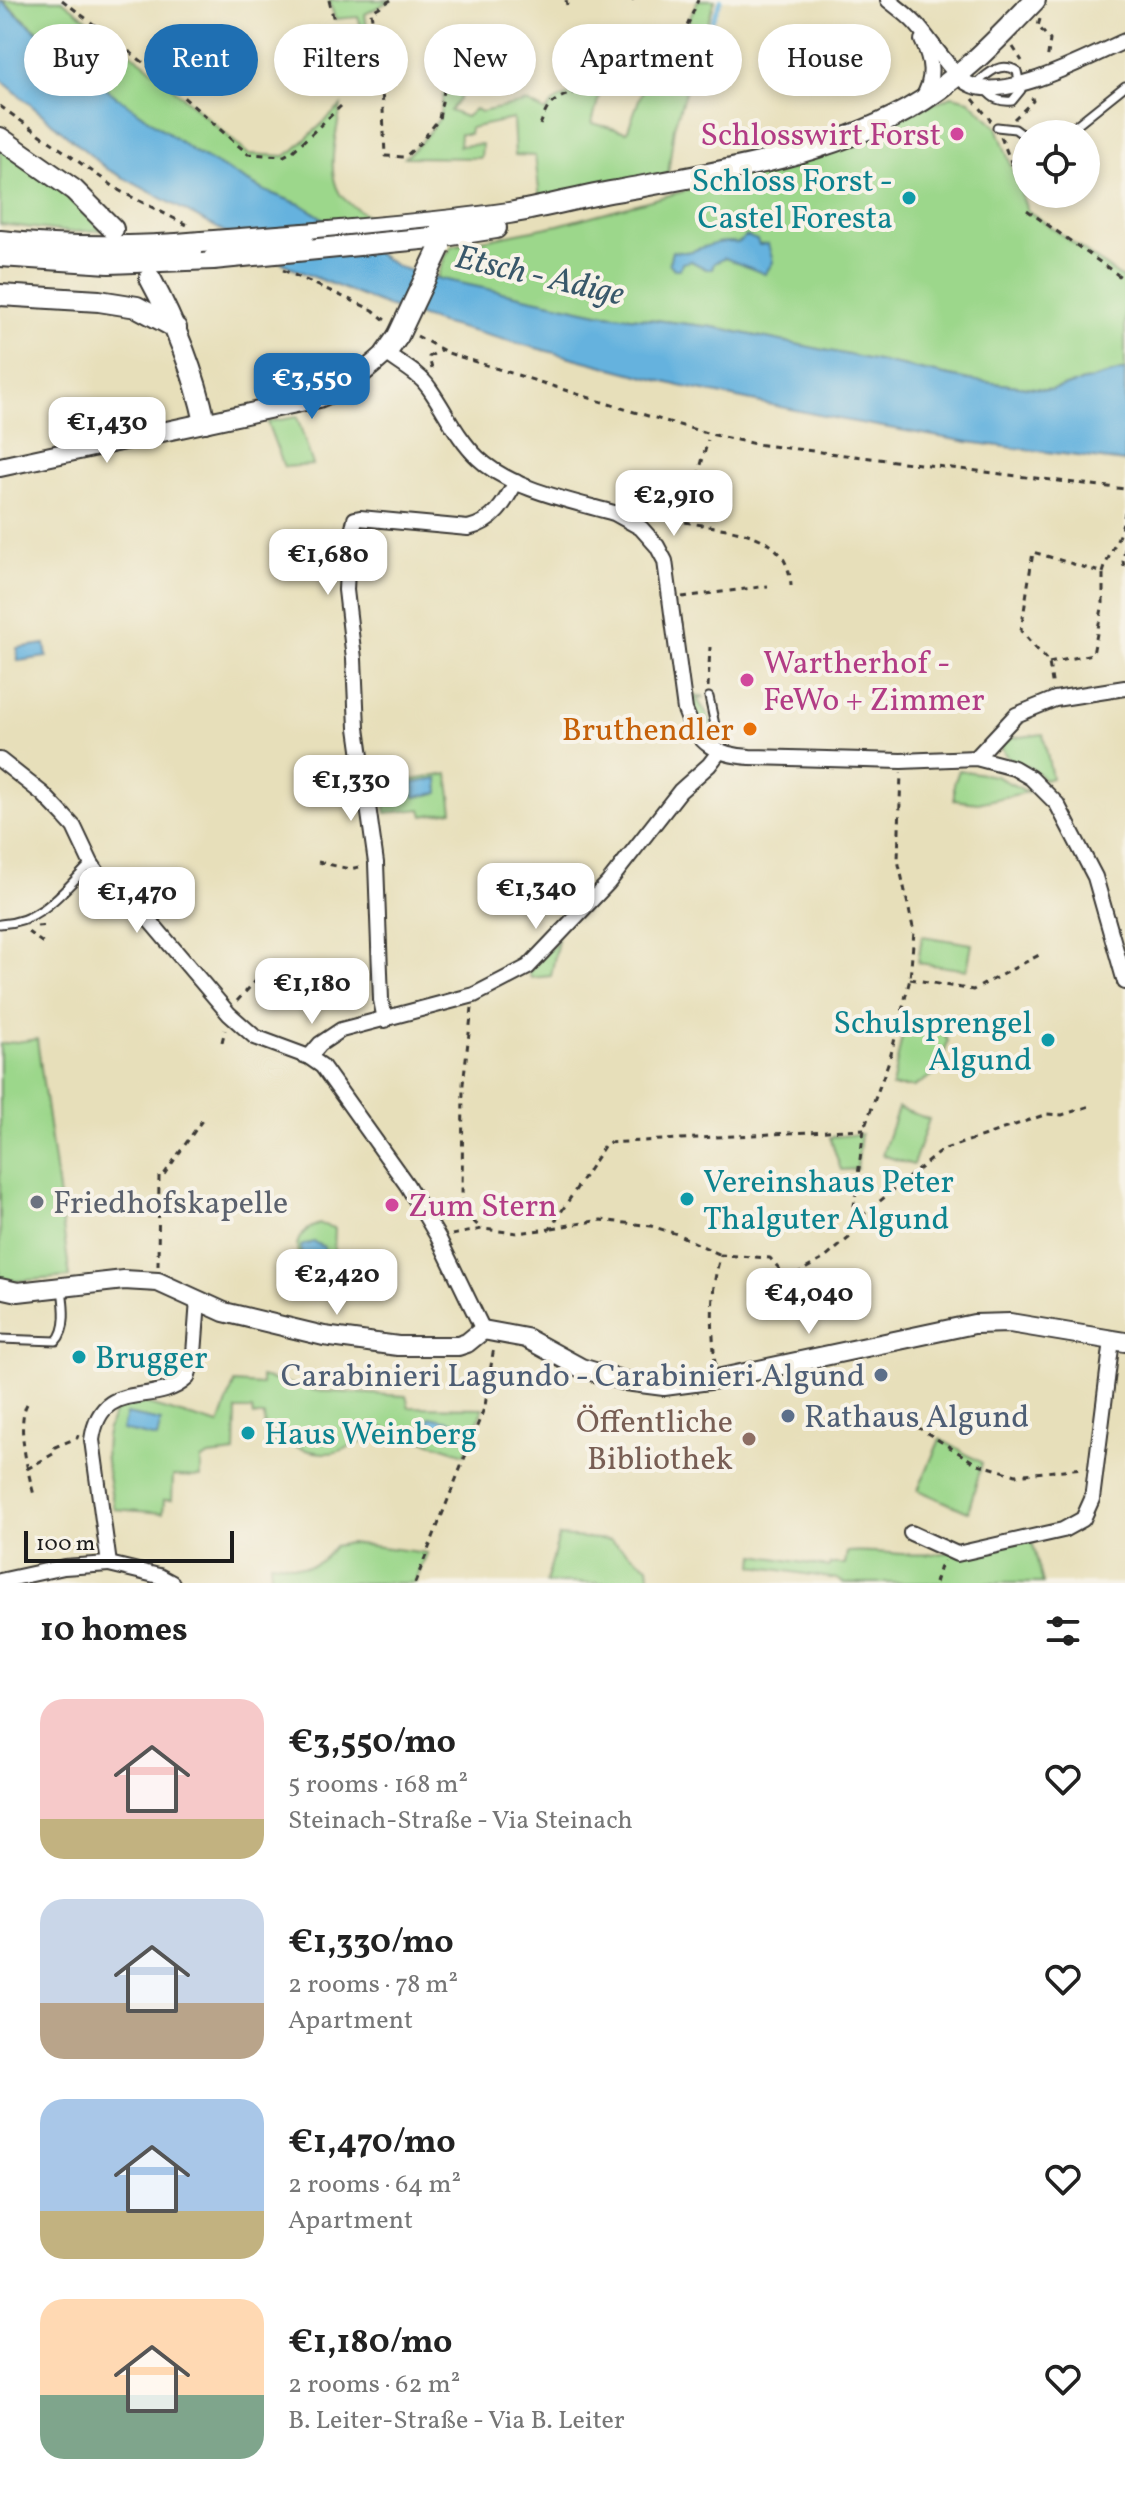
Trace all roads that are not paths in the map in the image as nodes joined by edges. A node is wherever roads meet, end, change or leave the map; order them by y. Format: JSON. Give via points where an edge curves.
{"nodes":[{"id":1,"x":888,"y":0,"type":"edge"},
{"id":2,"x":1038,"y":7,"type":"edge"},
{"id":3,"x":914,"y":22,"type":"junction"},
{"id":4,"x":1125,"y":41,"type":"edge"},
{"id":5,"x":972,"y":83,"type":"junction"},
{"id":6,"x":1021,"y":83,"type":"junction"},
{"id":7,"x":1125,"y":86,"type":"edge"},
{"id":8,"x":919,"y":103,"type":"junction"},
{"id":9,"x":1082,"y":120,"type":"edge"},
{"id":10,"x":997,"y":127,"type":"road end"},
{"id":11,"x":1012,"y":129,"type":"edge"},
{"id":12,"x":0,"y":138,"type":"edge"},
{"id":13,"x":654,"y":186,"type":"junction"},
{"id":14,"x":113,"y":229,"type":"dead end"},
{"id":15,"x":440,"y":240,"type":"junction"},
{"id":16,"x":0,"y":241,"type":"edge"},
{"id":17,"x":205,"y":244,"type":"junction"},
{"id":18,"x":0,"y":256,"type":"edge"},
{"id":19,"x":150,"y":278,"type":"dead end"},
{"id":20,"x":0,"y":295,"type":"edge"},
{"id":21,"x":176,"y":328,"type":"junction"},
{"id":22,"x":398,"y":338,"type":"junction"},
{"id":23,"x":205,"y":422,"type":"junction"},
{"id":24,"x":0,"y":467,"type":"edge"},
{"id":25,"x":516,"y":482,"type":"junction"},
{"id":26,"x":1125,"y":688,"type":"edge"},
{"id":27,"x":709,"y":696,"type":"road end"},
{"id":28,"x":716,"y":751,"type":"junction"},
{"id":29,"x":976,"y":758,"type":"junction"},
{"id":30,"x":0,"y":760,"type":"edge"},
{"id":31,"x":17,"y":772,"type":"junction"},
{"id":32,"x":0,"y":777,"type":"edge"},
{"id":33,"x":91,"y":863,"type":"junction"},
{"id":34,"x":0,"y":924,"type":"edge"},
{"id":35,"x":1125,"y":982,"type":"edge"},
{"id":36,"x":385,"y":1020,"type":"junction"},
{"id":37,"x":309,"y":1057,"type":"junction"},
{"id":38,"x":0,"y":1288,"type":"edge"},
{"id":39,"x":62,"y":1289,"type":"junction"},
{"id":40,"x":198,"y":1300,"type":"junction"},
{"id":41,"x":490,"y":1334,"type":"junction"},
{"id":42,"x":0,"y":1339,"type":"edge"},
{"id":43,"x":1121,"y":1340,"type":"edge"},
{"id":44,"x":911,"y":1533,"type":"dead end"},
{"id":45,"x":109,"y":1564,"type":"junction"},
{"id":46,"x":0,"y":1581,"type":"edge"},
{"id":47,"x":172,"y":1583,"type":"edge"}],
"edges":[{"from":1,"to":3,"type":"street"},
{"from":2,"to":5,"type":"main road"},
{"from":3,"to":5,"type":"street"},
{"from":3,"to":8,"type":"street","via":[[932,66]]},
{"from":4,"to":6,"type":"street"},
{"from":5,"to":6,"type":"street","via":[[1001,88]]},
{"from":5,"to":6,"type":"lane","via":[[1004,66],[1017,71]]},
{"from":5,"to":8,"type":"main road"},
{"from":7,"to":9,"type":"lane"},
{"from":8,"to":13,"type":"main road","via":[[811,149]]},
{"from":10,"to":11,"type":"lane"},
{"from":12,"to":14,"type":"main road","via":[[74,190]]},
{"from":13,"to":15,"type":"main road","via":[[549,218]]},
{"from":13,"to":17,"type":"main road","bridge":true,"via":[[509,213]]},
{"from":15,"to":17,"type":"main road","bridge":true},
{"from":15,"to":22,"type":"main road","bridge":true},
{"from":16,"to":17,"type":"main road","via":[[80,248]]},
{"from":17,"to":18,"type":"main road","via":[[109,263]]},
{"from":19,"to":21,"type":"main road"},
{"from":20,"to":21,"type":"main road","via":[[137,307]]},
{"from":21,"to":23,"type":"main road"},
{"from":22,"to":23,"type":"main road","via":[[362,374],[332,393]]},
{"from":22,"to":25,"type":"street","via":[[457,434],[478,458]]},
{"from":23,"to":24,"type":"main road"},
{"from":25,"to":28,"type":"street","via":[[614,513],[641,528],[663,555],[685,710],[691,726]]},
{"from":25,"to":36,"type":"street","via":[[503,507],[480,525],[360,518],[352,524],[346,590],[357,728],[376,863]]},
{"from":26,"to":29,"type":"street","via":[[1055,699],[1016,715]]},
{"from":27,"to":28,"type":"lane"},
{"from":28,"to":29,"type":"street","via":[[732,756],[901,761]]},
{"from":28,"to":36,"type":"street","via":[[608,883],[528,967],[474,995]]},
{"from":29,"to":35,"type":"street","via":[[1014,768],[1057,804],[1095,877]]},
{"from":30,"to":31,"type":"street"},
{"from":31,"to":32,"type":"street"},
{"from":31,"to":33,"type":"street","via":[[74,827]]},
{"from":33,"to":34,"type":"lane","via":[[41,912]]},
{"from":33,"to":37,"type":"street","via":[[104,883],[150,921],[255,1037]]},
{"from":36,"to":37,"type":"street","via":[[331,1035]]},
{"from":37,"to":41,"type":"street","via":[[322,1066],[407,1185]]},
{"from":38,"to":39,"type":"main road"},
{"from":39,"to":40,"type":"main road","via":[[124,1280],[158,1282]]},
{"from":39,"to":42,"type":"lane","via":[[61,1336],[56,1341]]},
{"from":40,"to":41,"type":"main road","via":[[224,1312],[324,1336],[398,1346],[458,1346]]},
{"from":40,"to":45,"type":"street","via":[[187,1378],[170,1388],[115,1399],[94,1425]]},
{"from":41,"to":43,"type":"main road","via":[[529,1334],[581,1368],[664,1386],[974,1324],[1010,1323]]},
{"from":43,"to":44,"type":"street","via":[[1092,1499],[1083,1519],[1063,1530],[957,1554]]},
{"from":45,"to":46,"type":"street"},
{"from":45,"to":47,"type":"street"}]}
